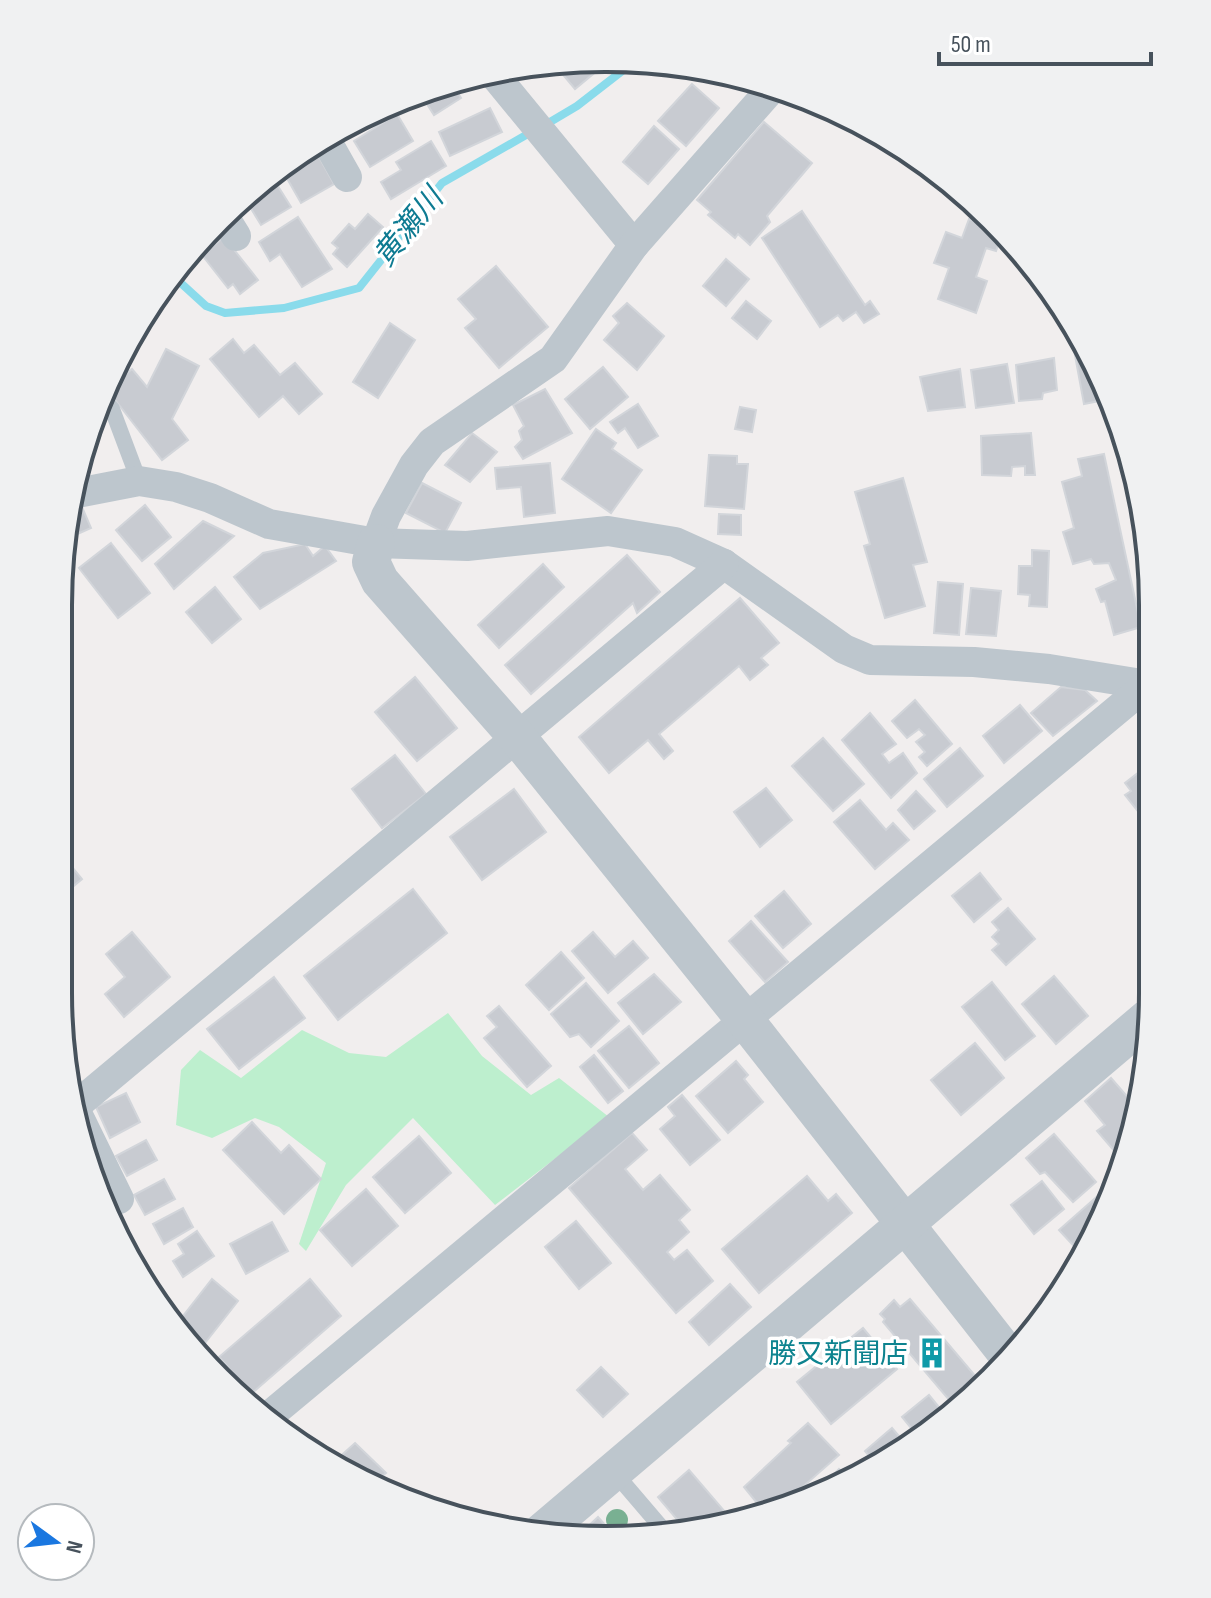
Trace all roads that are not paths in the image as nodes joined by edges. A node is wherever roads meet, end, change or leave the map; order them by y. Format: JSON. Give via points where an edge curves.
{"nodes":[{"id":1,"x":500,"y":82,"type":"edge"},
{"id":2,"x":765,"y":96,"type":"edge"},
{"id":3,"x":331,"y":148,"type":"edge"},
{"id":4,"x":347,"y":177,"type":"dead end"},
{"id":5,"x":634,"y":245,"type":"junction"},
{"id":6,"x":110,"y":407,"type":"edge"},
{"id":7,"x":139,"y":481,"type":"junction"},
{"id":8,"x":84,"y":492,"type":"edge"},
{"id":9,"x":376,"y":543,"type":"junction"},
{"id":10,"x":724,"y":564,"type":"junction"},
{"id":11,"x":1139,"y":684,"type":"edge"},
{"id":12,"x":1139,"y":692,"type":"edge"},
{"id":13,"x":517,"y":737,"type":"junction"},
{"id":14,"x":745,"y":1020,"type":"junction"},
{"id":15,"x":1138,"y":1027,"type":"edge"},
{"id":16,"x":83,"y":1100,"type":"edge"},
{"id":17,"x":97,"y":1154,"type":"edge"},
{"id":18,"x":119,"y":1199,"type":"dead end"},
{"id":19,"x":905,"y":1226,"type":"junction"},
{"id":20,"x":1003,"y":1349,"type":"edge"},
{"id":21,"x":275,"y":1411,"type":"edge"},
{"id":22,"x":614,"y":1472,"type":"junction"},
{"id":23,"x":553,"y":1523,"type":"edge"},
{"id":24,"x":658,"y":1523,"type":"edge"}],
"edges":[{"from":1,"to":5,"type":"street"},
{"from":2,"to":5,"type":"street"},
{"from":3,"to":4,"type":"street"},
{"from":5,"to":9,"type":"street","via":[[553,359],[432,442],[414,465]]},
{"from":6,"to":7,"type":"lane"},
{"from":7,"to":8,"type":"street"},
{"from":7,"to":9,"type":"street","via":[[210,498],[269,524]]},
{"from":9,"to":10,"type":"street","via":[[467,546],[608,531],[675,542]]},
{"from":9,"to":13,"type":"street","via":[[371,562],[380,581]]},
{"from":10,"to":11,"type":"street","via":[[844,649],[870,660],[974,662]]},
{"from":10,"to":13,"type":"street"},
{"from":12,"to":14,"type":"street"},
{"from":13,"to":14,"type":"street"},
{"from":13,"to":16,"type":"street"},
{"from":14,"to":19,"type":"street"},
{"from":14,"to":21,"type":"street"},
{"from":15,"to":19,"type":"street"},
{"from":17,"to":18,"type":"street"},
{"from":19,"to":20,"type":"street"},
{"from":19,"to":22,"type":"street"},
{"from":22,"to":23,"type":"street"},
{"from":22,"to":24,"type":"lane"}]}
